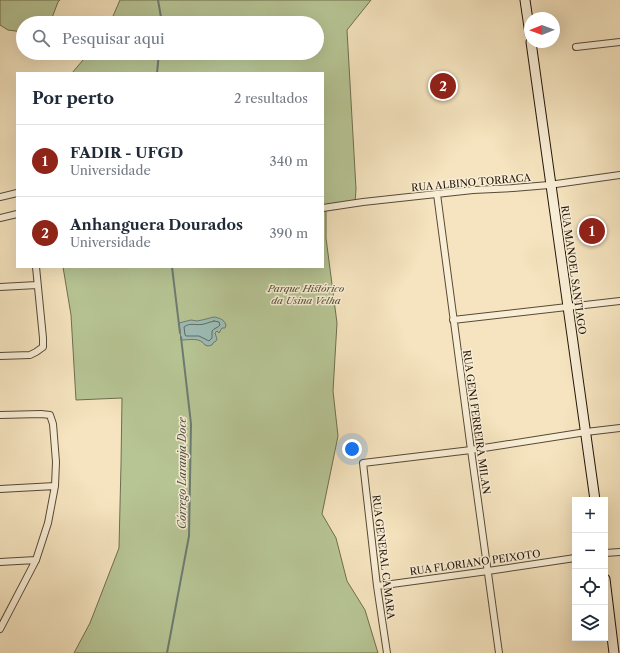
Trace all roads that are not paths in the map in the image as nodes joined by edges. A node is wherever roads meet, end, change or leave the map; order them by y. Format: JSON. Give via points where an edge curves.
{"nodes":[{"id":1,"x":525,"y":0,"type":"edge"},
{"id":2,"x":527,"y":12,"type":"edge"},
{"id":3,"x":620,"y":42,"type":"edge"},
{"id":4,"x":576,"y":47,"type":"dead end"},
{"id":5,"x":532,"y":48,"type":"edge"},
{"id":6,"x":620,"y":175,"type":"edge"},
{"id":7,"x":551,"y":184,"type":"junction"},
{"id":8,"x":16,"y":193,"type":"edge"},
{"id":9,"x":437,"y":194,"type":"junction"},
{"id":10,"x":0,"y":197,"type":"edge"},
{"id":11,"x":324,"y":208,"type":"edge"},
{"id":12,"x":16,"y":214,"type":"edge"},
{"id":13,"x":0,"y":218,"type":"edge"},
{"id":14,"x":36,"y":268,"type":"edge"},
{"id":15,"x":37,"y":285,"type":"junction"},
{"id":16,"x":0,"y":287,"type":"edge"},
{"id":17,"x":620,"y":301,"type":"edge"},
{"id":18,"x":568,"y":307,"type":"junction"},
{"id":19,"x":453,"y":320,"type":"junction"},
{"id":20,"x":0,"y":356,"type":"edge"},
{"id":21,"x":0,"y":416,"type":"edge"},
{"id":22,"x":620,"y":428,"type":"edge"},
{"id":23,"x":586,"y":432,"type":"junction"},
{"id":24,"x":471,"y":450,"type":"junction"},
{"id":25,"x":55,"y":486,"type":"junction"},
{"id":26,"x":0,"y":489,"type":"edge"},
{"id":27,"x":595,"y":497,"type":"edge"},
{"id":28,"x":620,"y":552,"type":"edge"},
{"id":29,"x":608,"y":553,"type":"edge"},
{"id":30,"x":572,"y":558,"type":"edge"},
{"id":31,"x":36,"y":560,"type":"junction"},
{"id":32,"x":0,"y":562,"type":"edge"},
{"id":33,"x":488,"y":571,"type":"junction"},
{"id":34,"x":377,"y":586,"type":"junction"},
{"id":35,"x":608,"y":604,"type":"edge"},
{"id":36,"x":2,"y":621,"type":"edge"},
{"id":37,"x":0,"y":629,"type":"edge"},
{"id":38,"x":387,"y":653,"type":"edge"},
{"id":39,"x":499,"y":653,"type":"edge"},
{"id":40,"x":614,"y":653,"type":"edge"}],
"edges":[{"from":1,"to":2,"type":"street"},
{"from":3,"to":4,"type":"street"},
{"from":5,"to":7,"type":"street","name":"RUA MANOEL SANTIAGO"},
{"from":6,"to":7,"type":"street","name":"RUA ALBINO TORRACA"},
{"from":7,"to":9,"type":"street","name":"RUA ALBINO TORRACA"},
{"from":7,"to":18,"type":"street","name":"RUA MANOEL SANTIAGO"},
{"from":8,"to":10,"type":"street"},
{"from":9,"to":11,"type":"street","name":"RUA ALBINO TORRACA"},
{"from":9,"to":19,"type":"street","name":"RUA GENI FERREIRA MILAN"},
{"from":12,"to":13,"type":"street"},
{"from":14,"to":15,"type":"street"},
{"from":15,"to":16,"type":"street"},
{"from":15,"to":20,"type":"street","via":[[44,338],[42,346],[30,355]]},
{"from":17,"to":18,"type":"street"},
{"from":18,"to":19,"type":"street"},
{"from":18,"to":23,"type":"street","name":"RUA MANOEL SANTIAGO"},
{"from":19,"to":24,"type":"street","name":"RUA GENI FERREIRA MILAN"},
{"from":21,"to":25,"type":"street","via":[[50,415],[56,462]]},
{"from":22,"to":23,"type":"street"},
{"from":23,"to":24,"type":"street"},
{"from":23,"to":27,"type":"street","name":"RUA MANOEL SANTIAGO"},
{"from":24,"to":33,"type":"street","name":"RUA GENI FERREIRA MILAN"},
{"from":24,"to":34,"type":"street","name":"RUA GENERAL CAMARA","via":[[362,463]]},
{"from":25,"to":26,"type":"street"},
{"from":25,"to":31,"type":"street","via":[[48,523]]},
{"from":28,"to":29,"type":"street"},
{"from":30,"to":33,"type":"street","name":"RUA FLORIANO PEIXOTO"},
{"from":31,"to":32,"type":"street"},
{"from":31,"to":36,"type":"street"},
{"from":33,"to":34,"type":"street","name":"RUA FLORIANO PEIXOTO"},
{"from":33,"to":39,"type":"street","name":"RUA GENI FERREIRA MILAN"},
{"from":34,"to":38,"type":"street","name":"RUA GENERAL CAMARA"},
{"from":35,"to":40,"type":"street"},
{"from":36,"to":37,"type":"street"}]}
